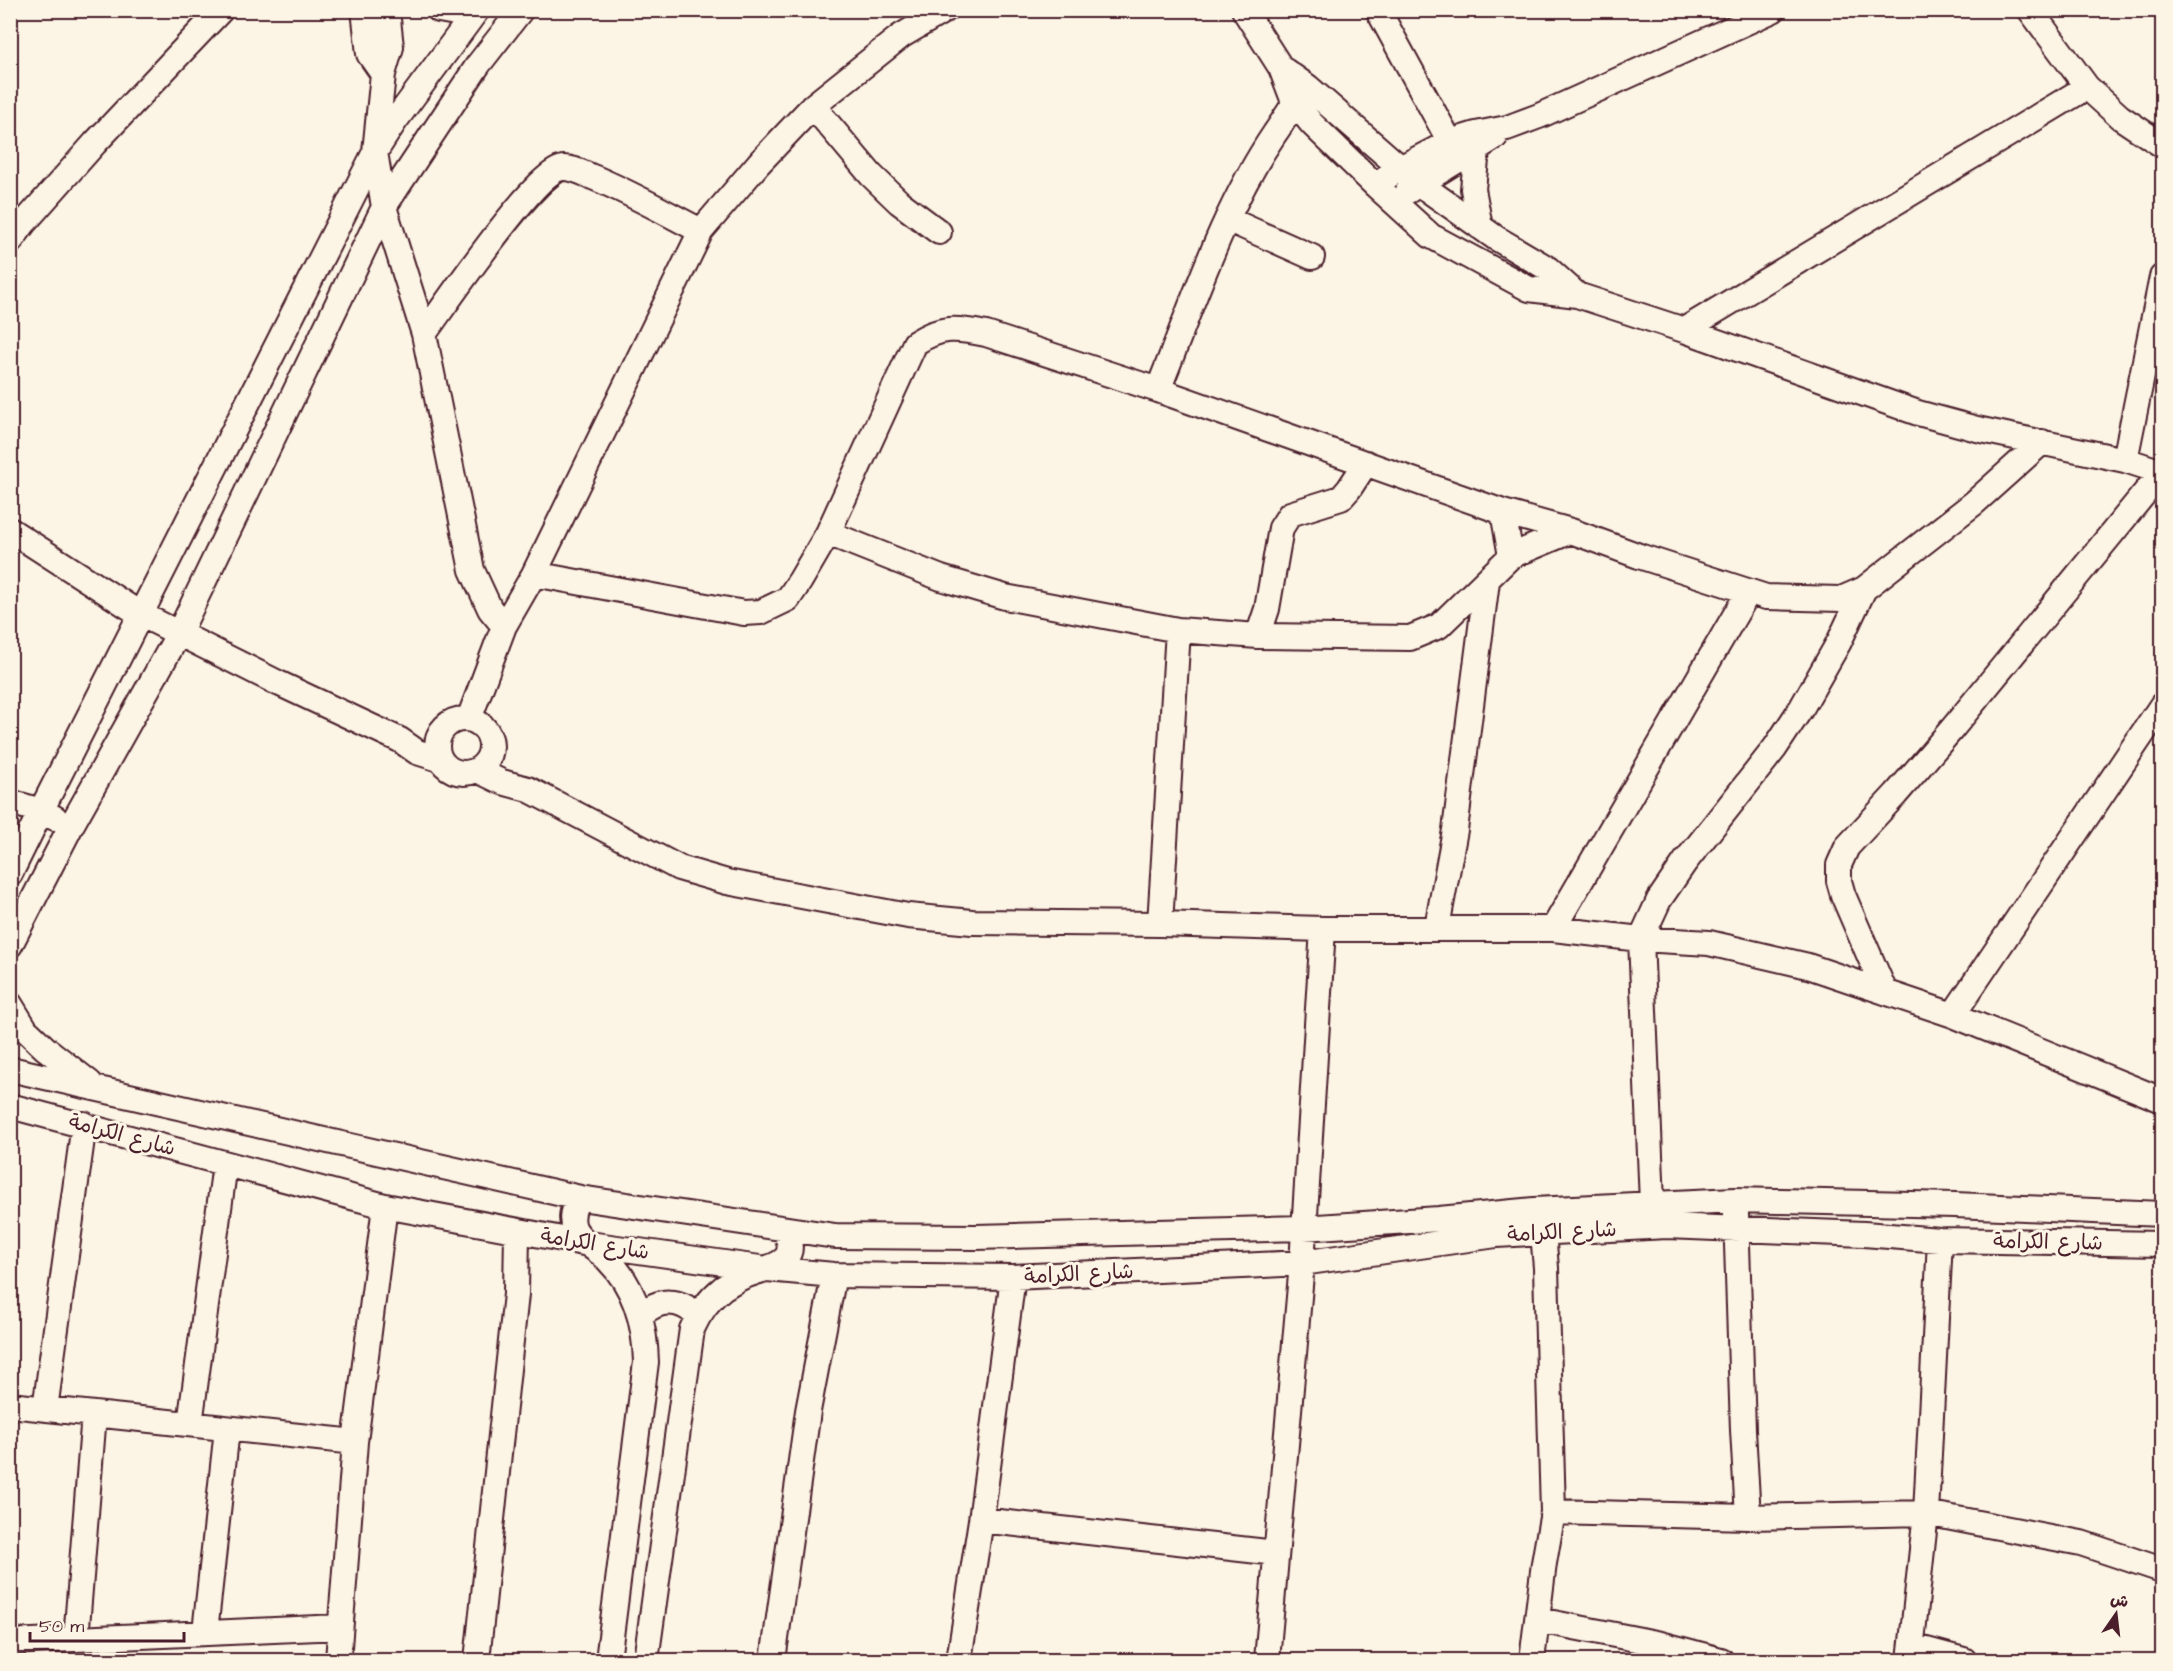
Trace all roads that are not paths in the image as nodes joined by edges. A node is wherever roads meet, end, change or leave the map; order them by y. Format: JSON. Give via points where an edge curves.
{"nodes":[{"id":1,"x":221,"y":10,"type":"edge"},
{"id":2,"x":364,"y":10,"type":"edge"},
{"id":3,"x":387,"y":10,"type":"edge"},
{"id":4,"x":439,"y":10,"type":"edge"},
{"id":5,"x":521,"y":10,"type":"edge"},
{"id":6,"x":945,"y":10,"type":"edge"},
{"id":7,"x":1244,"y":10,"type":"edge"},
{"id":8,"x":1378,"y":10,"type":"edge"},
{"id":9,"x":1773,"y":10,"type":"edge"},
{"id":10,"x":2030,"y":10,"type":"edge"},
{"id":11,"x":474,"y":13,"type":"edge"},
{"id":12,"x":383,"y":74,"type":"junction"},
{"id":13,"x":2087,"y":87,"type":"junction"},
{"id":14,"x":1301,"y":95,"type":"junction"},
{"id":15,"x":813,"y":106,"type":"junction"},
{"id":16,"x":1507,"y":128,"type":"junction"},
{"id":17,"x":1450,"y":142,"type":"junction"},
{"id":18,"x":2163,"y":145,"type":"edge"},
{"id":19,"x":1476,"y":150,"type":"junction"},
{"id":20,"x":375,"y":152,"type":"junction"},
{"id":21,"x":1409,"y":175,"type":"junction"},
{"id":22,"x":1375,"y":185,"type":"junction"},
{"id":23,"x":1394,"y":201,"type":"junction"},
{"id":24,"x":384,"y":207,"type":"junction"},
{"id":25,"x":1227,"y":219,"type":"junction"},
{"id":26,"x":1480,"y":227,"type":"junction"},
{"id":27,"x":701,"y":231,"type":"junction"},
{"id":28,"x":939,"y":232,"type":"dead end"},
{"id":29,"x":10,"y":242,"type":"edge"},
{"id":30,"x":1312,"y":257,"type":"dead end"},
{"id":31,"x":2163,"y":277,"type":"edge"},
{"id":32,"x":1577,"y":296,"type":"junction"},
{"id":33,"x":1684,"y":330,"type":"junction"},
{"id":34,"x":424,"y":334,"type":"junction"},
{"id":35,"x":1158,"y":390,"type":"junction"},
{"id":36,"x":2042,"y":442,"type":"junction"},
{"id":37,"x":2125,"y":460,"type":"junction"},
{"id":38,"x":1366,"y":464,"type":"junction"},
{"id":39,"x":2162,"y":472,"type":"edge"},
{"id":40,"x":1503,"y":512,"type":"junction"},
{"id":41,"x":10,"y":530,"type":"edge"},
{"id":42,"x":1570,"y":531,"type":"junction"},
{"id":43,"x":828,"y":533,"type":"junction"},
{"id":44,"x":1511,"y":556,"type":"junction"},
{"id":45,"x":534,"y":574,"type":"junction"},
{"id":46,"x":1487,"y":580,"type":"junction"},
{"id":47,"x":1864,"y":589,"type":"junction"},
{"id":48,"x":1748,"y":593,"type":"junction"},
{"id":49,"x":140,"y":614,"type":"junction"},
{"id":50,"x":504,"y":626,"type":"junction"},
{"id":51,"x":1178,"y":630,"type":"junction"},
{"id":52,"x":179,"y":633,"type":"junction"},
{"id":53,"x":1258,"y":636,"type":"junction"},
{"id":54,"x":2163,"y":705,"type":"edge"},
{"id":55,"x":469,"y":719,"type":"junction"},
{"id":56,"x":438,"y":748,"type":"junction"},
{"id":57,"x":483,"y":762,"type":"junction"},
{"id":58,"x":10,"y":802,"type":"edge"},
{"id":59,"x":41,"y":811,"type":"junction"},
{"id":60,"x":71,"y":826,"type":"junction"},
{"id":61,"x":10,"y":874,"type":"edge"},
{"id":62,"x":1160,"y":924,"type":"junction"},
{"id":63,"x":1437,"y":927,"type":"junction"},
{"id":64,"x":1323,"y":929,"type":"junction"},
{"id":65,"x":1553,"y":929,"type":"junction"},
{"id":66,"x":1641,"y":939,"type":"junction"},
{"id":67,"x":10,"y":945,"type":"edge"},
{"id":68,"x":1885,"y":992,"type":"junction"},
{"id":69,"x":10,"y":1004,"type":"edge"},
{"id":70,"x":1953,"y":1015,"type":"junction"},
{"id":71,"x":10,"y":1069,"type":"edge"},
{"id":72,"x":96,"y":1089,"type":"junction"},
{"id":73,"x":2163,"y":1100,"type":"edge"},
{"id":74,"x":10,"y":1106,"type":"edge"},
{"id":75,"x":84,"y":1124,"type":"junction"},
{"id":76,"x":225,"y":1164,"type":"junction"},
{"id":77,"x":580,"y":1198,"type":"junction"},
{"id":78,"x":1735,"y":1200,"type":"junction"},
{"id":79,"x":1652,"y":1203,"type":"junction"},
{"id":80,"x":385,"y":1206,"type":"junction"},
{"id":81,"x":2163,"y":1214,"type":"edge"},
{"id":82,"x":1303,"y":1228,"type":"junction"},
{"id":83,"x":1738,"y":1229,"type":"junction"},
{"id":84,"x":784,"y":1230,"type":"junction"},
{"id":85,"x":517,"y":1232,"type":"junction"},
{"id":86,"x":1543,"y":1232,"type":"junction"},
{"id":87,"x":1940,"y":1240,"type":"junction"},
{"id":88,"x":589,"y":1244,"type":"junction"},
{"id":89,"x":2163,"y":1244,"type":"edge"},
{"id":90,"x":1302,"y":1263,"type":"junction"},
{"id":91,"x":767,"y":1269,"type":"junction"},
{"id":92,"x":834,"y":1275,"type":"junction"},
{"id":93,"x":1013,"y":1277,"type":"junction"},
{"id":94,"x":641,"y":1315,"type":"junction"},
{"id":95,"x":698,"y":1316,"type":"junction"},
{"id":96,"x":10,"y":1405,"type":"edge"},
{"id":97,"x":45,"y":1409,"type":"junction"},
{"id":98,"x":94,"y":1414,"type":"junction"},
{"id":99,"x":190,"y":1424,"type":"junction"},
{"id":100,"x":227,"y":1429,"type":"junction"},
{"id":101,"x":355,"y":1442,"type":"junction"},
{"id":102,"x":1553,"y":1512,"type":"junction"},
{"id":103,"x":1926,"y":1513,"type":"junction"},
{"id":104,"x":1748,"y":1517,"type":"junction"},
{"id":105,"x":981,"y":1520,"type":"junction"},
{"id":106,"x":1276,"y":1553,"type":"junction"},
{"id":107,"x":2163,"y":1570,"type":"edge"},
{"id":108,"x":1538,"y":1620,"type":"junction"},
{"id":109,"x":339,"y":1627,"type":"junction"},
{"id":110,"x":206,"y":1632,"type":"junction"},
{"id":111,"x":76,"y":1639,"type":"junction"},
{"id":112,"x":10,"y":1642,"type":"edge"},
{"id":113,"x":1911,"y":1653,"type":"edge"},
{"id":114,"x":338,"y":1660,"type":"edge"},
{"id":115,"x":477,"y":1660,"type":"edge"},
{"id":116,"x":608,"y":1660,"type":"edge"},
{"id":117,"x":646,"y":1660,"type":"edge"},
{"id":118,"x":773,"y":1660,"type":"edge"},
{"id":119,"x":958,"y":1660,"type":"edge"},
{"id":120,"x":1267,"y":1660,"type":"edge"},
{"id":121,"x":1532,"y":1660,"type":"edge"},
{"id":122,"x":1721,"y":1660,"type":"edge"},
{"id":123,"x":1964,"y":1660,"type":"edge"}],
"edges":[{"from":1,"to":29,"type":"street","via":[[95,143]]},
{"from":2,"to":12,"type":"street","via":[[369,54]]},
{"from":3,"to":12,"type":"street","via":[[391,47]]},
{"from":4,"to":11,"type":"street"},
{"from":5,"to":24,"type":"street","via":[[478,65]]},
{"from":6,"to":15,"type":"street","via":[[901,36]]},
{"from":7,"to":14,"type":"street"},
{"from":8,"to":17,"type":"street"},
{"from":9,"to":16,"type":"street"},
{"from":10,"to":13,"type":"street"},
{"from":11,"to":20,"type":"street"},
{"from":12,"to":20,"type":"street"},
{"from":13,"to":18,"type":"street","via":[[2120,117]]},
{"from":13,"to":33,"type":"street"},
{"from":14,"to":21,"type":"street"},
{"from":14,"to":22,"type":"street","via":[[1312,124]]},
{"from":14,"to":25,"type":"street","via":[[1259,156]]},
{"from":15,"to":27,"type":"street"},
{"from":15,"to":28,"type":"street","via":[[871,175]]},
{"from":16,"to":17,"type":"street"},
{"from":16,"to":19,"type":"street"},
{"from":17,"to":21,"type":"street"},
{"from":19,"to":21,"type":"street"},
{"from":19,"to":26,"type":"street","via":[[1473,189]]},
{"from":20,"to":24,"type":"street"},
{"from":20,"to":49,"type":"street"},
{"from":21,"to":22,"type":"street"},
{"from":21,"to":23,"type":"street"},
{"from":21,"to":26,"type":"street"},
{"from":22,"to":23,"type":"street"},
{"from":23,"to":32,"type":"street","via":[[1431,236],[1529,289]]},
{"from":24,"to":34,"type":"street"},
{"from":24,"to":52,"type":"street"},
{"from":25,"to":30,"type":"street"},
{"from":25,"to":35,"type":"street"},
{"from":26,"to":32,"type":"street","via":[[1547,268]]},
{"from":27,"to":34,"type":"street","via":[[612,185],[575,170],[556,169],[513,214]]},
{"from":27,"to":45,"type":"street"},
{"from":31,"to":37,"type":"street"},
{"from":32,"to":33,"type":"street"},
{"from":33,"to":36,"type":"street","via":[[1918,413]]},
{"from":34,"to":50,"type":"street","via":[[472,570],[490,609]]},
{"from":35,"to":38,"type":"street"},
{"from":35,"to":43,"type":"street","via":[[986,334],[963,329],[930,334],[915,343]]},
{"from":36,"to":37,"type":"street"},
{"from":36,"to":47,"type":"street","via":[[1974,503]]},
{"from":37,"to":39,"type":"street"},
{"from":38,"to":40,"type":"street"},
{"from":38,"to":53,"type":"street","via":[[1341,498],[1290,514],[1281,528],[1267,609]]},
{"from":39,"to":68,"type":"street","via":[[1952,729],[1847,847],[1839,865],[1841,888]]},
{"from":40,"to":42,"type":"street"},
{"from":40,"to":44,"type":"street"},
{"from":41,"to":49,"type":"street"},
{"from":42,"to":44,"type":"street"},
{"from":42,"to":48,"type":"street"},
{"from":43,"to":45,"type":"street","via":[[788,599],[761,612],[744,613]]},
{"from":43,"to":51,"type":"street","via":[[941,578],[1005,597]]},
{"from":44,"to":46,"type":"street"},
{"from":45,"to":50,"type":"street"},
{"from":46,"to":53,"type":"street","via":[[1439,626],[1410,638]]},
{"from":46,"to":63,"type":"street","via":[[1455,830]]},
{"from":47,"to":48,"type":"street","via":[[1841,598],[1766,597]]},
{"from":47,"to":66,"type":"street","via":[[1802,707],[1775,748],[1685,862],[1659,900]]},
{"from":48,"to":65,"type":"street"},
{"from":49,"to":52,"type":"street"},
{"from":49,"to":59,"type":"street"},
{"from":50,"to":55,"type":"street"},
{"from":51,"to":53,"type":"street"},
{"from":51,"to":62,"type":"street"},
{"from":52,"to":56,"type":"street","via":[[400,740],[417,752]]},
{"from":52,"to":60,"type":"street"},
{"from":54,"to":70,"type":"street"},
{"from":55,"to":56,"type":"street","via":[[449,722],[441,729]]},
{"from":55,"to":57,"type":"street","via":[[487,731],[491,743]]},
{"from":56,"to":57,"type":"street","via":[[446,767],[456,772],[466,773]]},
{"from":57,"to":62,"type":"street","via":[[502,782],[528,789],[679,868],[726,882],[908,916],[972,922]]},
{"from":58,"to":59,"type":"street"},
{"from":59,"to":60,"type":"street"},
{"from":59,"to":61,"type":"street"},
{"from":60,"to":67,"type":"street"},
{"from":62,"to":64,"type":"street"},
{"from":63,"to":64,"type":"street"},
{"from":63,"to":65,"type":"street"},
{"from":64,"to":82,"type":"street"},
{"from":65,"to":66,"type":"street"},
{"from":66,"to":68,"type":"street","via":[[1709,943],[1808,966]]},
{"from":66,"to":79,"type":"street"},
{"from":68,"to":70,"type":"street"},
{"from":69,"to":72,"type":"street","via":[[26,1030]]},
{"from":70,"to":73,"type":"street"},
{"from":71,"to":72,"type":"street","name":"شارع الكرامة"},
{"from":72,"to":77,"type":"street","name":"شارع الكرامة"},
{"from":74,"to":75,"type":"street","name":"شارع الكرامة"},
{"from":75,"to":76,"type":"street","name":"شارع الكرامة"},
{"from":75,"to":97,"type":"street"},
{"from":76,"to":80,"type":"street","name":"شارع الكرامة"},
{"from":76,"to":99,"type":"street"},
{"from":77,"to":84,"type":"street","name":"شارع الكرامة"},
{"from":77,"to":88,"type":"street","via":[[573,1210],[573,1224]]},
{"from":78,"to":79,"type":"street","name":"شارع الكرامة"},
{"from":78,"to":81,"type":"street","name":"شارع الكرامة"},
{"from":78,"to":83,"type":"street"},
{"from":79,"to":82,"type":"street","name":"شارع الكرامة"},
{"from":80,"to":85,"type":"street","name":"شارع الكرامة"},
{"from":80,"to":101,"type":"street"},
{"from":82,"to":84,"type":"street","name":"شارع الكرامة","via":[[976,1237],[834,1236]]},
{"from":82,"to":90,"type":"street"},
{"from":83,"to":86,"type":"street","name":"شارع الكرامة","via":[[1667,1226]]},
{"from":83,"to":87,"type":"street","name":"شارع الكرامة"},
{"from":83,"to":104,"type":"street"},
{"from":84,"to":91,"type":"street","via":[[789,1243],[786,1257]]},
{"from":85,"to":88,"type":"street","name":"شارع الكرامة"},
{"from":85,"to":115,"type":"street","via":[[516,1294]]},
{"from":86,"to":90,"type":"street","name":"شارع الكرامة","via":[[1496,1235]]},
{"from":86,"to":102,"type":"street"},
{"from":87,"to":89,"type":"street","name":"شارع الكرامة"},
{"from":87,"to":103,"type":"street"},
{"from":88,"to":91,"type":"street","name":"شارع الكرامة"},
{"from":88,"to":94,"type":"street","via":[[622,1276]]},
{"from":90,"to":93,"type":"street","name":"شارع الكرامة"},
{"from":90,"to":106,"type":"street"},
{"from":91,"to":92,"type":"street","name":"شارع الكرامة"},
{"from":91,"to":95,"type":"street","via":[[723,1288]]},
{"from":92,"to":93,"type":"street","name":"شارع الكرامة"},
{"from":92,"to":118,"type":"street","via":[[808,1411]]},
{"from":93,"to":105,"type":"street"},
{"from":94,"to":95,"type":"street","via":[[656,1304],[674,1302]]},
{"from":94,"to":116,"type":"street","via":[[646,1362]]},
{"from":95,"to":117,"type":"street","via":[[688,1343]]},
{"from":96,"to":97,"type":"street"},
{"from":97,"to":98,"type":"street"},
{"from":98,"to":99,"type":"street"},
{"from":98,"to":111,"type":"street"},
{"from":99,"to":100,"type":"street"},
{"from":100,"to":101,"type":"street"},
{"from":100,"to":110,"type":"street"},
{"from":101,"to":109,"type":"street"},
{"from":102,"to":104,"type":"street"},
{"from":102,"to":108,"type":"street"},
{"from":103,"to":104,"type":"street"},
{"from":103,"to":107,"type":"street","via":[[2081,1543]]},
{"from":103,"to":113,"type":"street"},
{"from":105,"to":106,"type":"street"},
{"from":105,"to":119,"type":"street"},
{"from":106,"to":120,"type":"street"},
{"from":108,"to":121,"type":"street"},
{"from":108,"to":122,"type":"street","via":[[1662,1644]]},
{"from":109,"to":110,"type":"street"},
{"from":109,"to":114,"type":"street"},
{"from":110,"to":111,"type":"street"},
{"from":111,"to":112,"type":"street"},
{"from":113,"to":123,"type":"street"}]}
